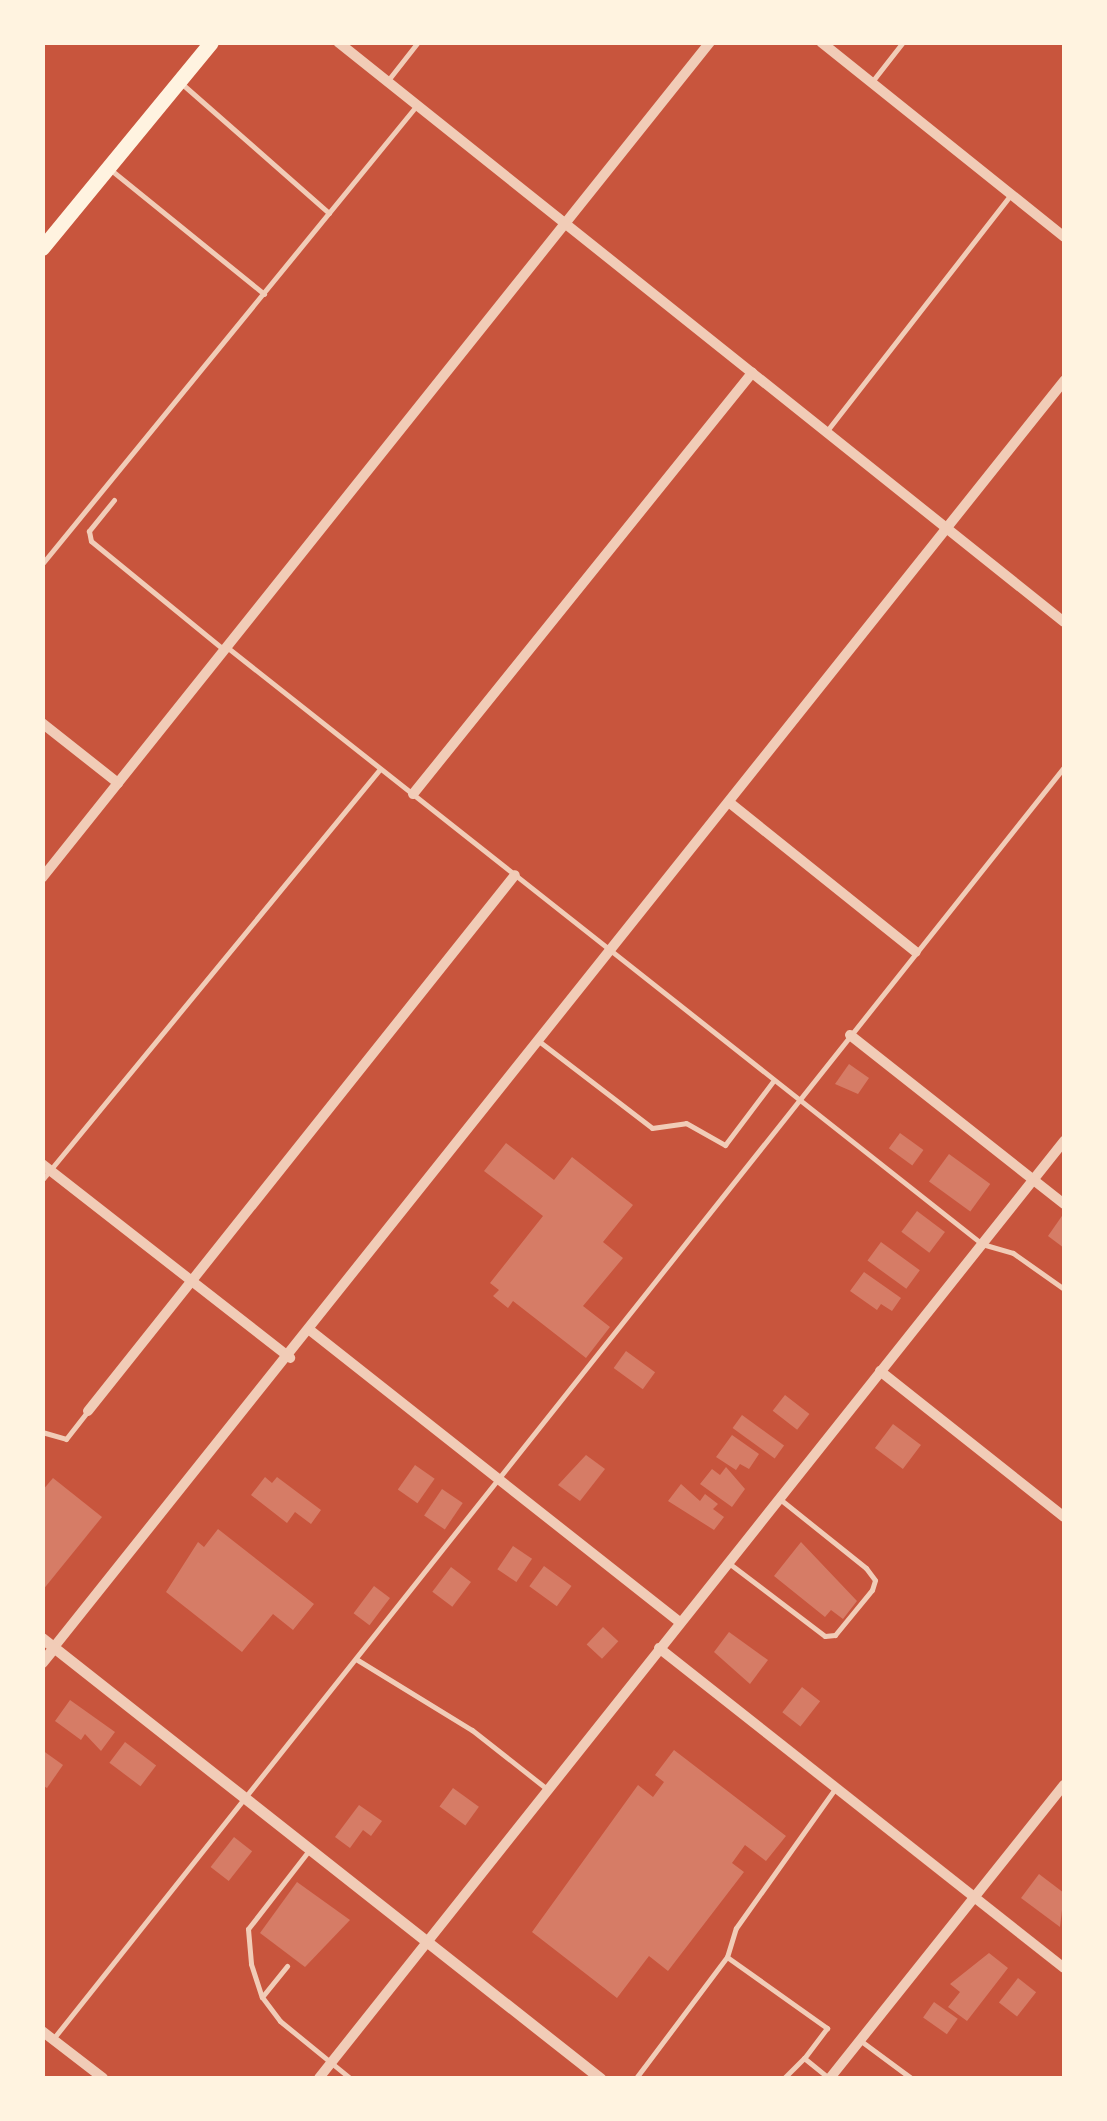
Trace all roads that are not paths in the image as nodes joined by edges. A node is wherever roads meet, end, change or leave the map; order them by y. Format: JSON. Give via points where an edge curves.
{"nodes":[{"id":1,"x":211,"y":42,"type":"edge"},
{"id":2,"x":338,"y":42,"type":"edge"},
{"id":3,"x":418,"y":42,"type":"edge"},
{"id":4,"x":710,"y":42,"type":"edge"},
{"id":5,"x":821,"y":42,"type":"edge"},
{"id":6,"x":903,"y":42,"type":"edge"},
{"id":7,"x":179,"y":82,"type":"junction"},
{"id":8,"x":387,"y":82,"type":"junction"},
{"id":9,"x":871,"y":83,"type":"junction"},
{"id":10,"x":417,"y":106,"type":"junction"},
{"id":11,"x":108,"y":168,"type":"junction"},
{"id":12,"x":1011,"y":194,"type":"junction"},
{"id":13,"x":329,"y":213,"type":"junction"},
{"id":14,"x":564,"y":223,"type":"junction"},
{"id":15,"x":1064,"y":237,"type":"edge"},
{"id":16,"x":42,"y":248,"type":"edge"},
{"id":17,"x":264,"y":294,"type":"junction"},
{"id":18,"x":752,"y":373,"type":"junction"},
{"id":19,"x":1064,"y":381,"type":"edge"},
{"id":20,"x":826,"y":432,"type":"junction"},
{"id":21,"x":114,"y":500,"type":"dead end"},
{"id":22,"x":947,"y":529,"type":"junction"},
{"id":23,"x":42,"y":564,"type":"edge"},
{"id":24,"x":1064,"y":622,"type":"edge"},
{"id":25,"x":224,"y":648,"type":"junction"},
{"id":26,"x":42,"y":723,"type":"edge"},
{"id":27,"x":1064,"y":767,"type":"edge"},
{"id":28,"x":380,"y":769,"type":"junction"},
{"id":29,"x":118,"y":783,"type":"junction"},
{"id":30,"x":413,"y":794,"type":"junction"},
{"id":31,"x":730,"y":803,"type":"junction"},
{"id":32,"x":515,"y":876,"type":"junction"},
{"id":33,"x":42,"y":878,"type":"edge"},
{"id":34,"x":612,"y":952,"type":"junction"},
{"id":35,"x":916,"y":952,"type":"junction"},
{"id":36,"x":850,"y":1034,"type":"junction"},
{"id":37,"x":540,"y":1042,"type":"junction"},
{"id":38,"x":774,"y":1080,"type":"junction"},
{"id":39,"x":799,"y":1100,"type":"junction"},
{"id":40,"x":1064,"y":1141,"type":"edge"},
{"id":41,"x":47,"y":1167,"type":"edge"},
{"id":42,"x":42,"y":1180,"type":"edge"},
{"id":43,"x":1033,"y":1180,"type":"junction"},
{"id":44,"x":1064,"y":1204,"type":"edge"},
{"id":45,"x":982,"y":1244,"type":"junction"},
{"id":46,"x":192,"y":1281,"type":"junction"},
{"id":47,"x":1064,"y":1289,"type":"edge"},
{"id":48,"x":312,"y":1331,"type":"junction"},
{"id":49,"x":290,"y":1358,"type":"junction"},
{"id":50,"x":880,"y":1372,"type":"junction"},
{"id":51,"x":88,"y":1410,"type":"joint"},
{"id":52,"x":42,"y":1432,"type":"edge"},
{"id":53,"x":499,"y":1479,"type":"junction"},
{"id":54,"x":779,"y":1498,"type":"junction"},
{"id":55,"x":1064,"y":1516,"type":"edge"},
{"id":56,"x":728,"y":1562,"type":"junction"},
{"id":57,"x":680,"y":1622,"type":"junction"},
{"id":58,"x":42,"y":1638,"type":"edge"},
{"id":59,"x":54,"y":1648,"type":"junction"},
{"id":60,"x":659,"y":1648,"type":"junction"},
{"id":61,"x":356,"y":1659,"type":"junction"},
{"id":62,"x":42,"y":1662,"type":"edge"},
{"id":63,"x":1064,"y":1785,"type":"edge"},
{"id":64,"x":836,"y":1788,"type":"junction"},
{"id":65,"x":547,"y":1789,"type":"junction"},
{"id":66,"x":246,"y":1799,"type":"junction"},
{"id":67,"x":310,"y":1849,"type":"junction"},
{"id":68,"x":975,"y":1898,"type":"junction"},
{"id":69,"x":426,"y":1940,"type":"junction"},
{"id":70,"x":727,"y":1957,"type":"junction"},
{"id":71,"x":287,"y":1966,"type":"dead end"},
{"id":72,"x":1064,"y":1968,"type":"edge"},
{"id":73,"x":262,"y":1998,"type":"junction"},
{"id":74,"x":42,"y":2031,"type":"edge"},
{"id":75,"x":53,"y":2039,"type":"junction"},
{"id":76,"x":860,"y":2041,"type":"junction"},
{"id":77,"x":804,"y":2058,"type":"junction"},
{"id":78,"x":330,"y":2063,"type":"junction"},
{"id":79,"x":103,"y":2078,"type":"edge"},
{"id":80,"x":318,"y":2078,"type":"edge"},
{"id":81,"x":350,"y":2078,"type":"edge"},
{"id":82,"x":600,"y":2078,"type":"edge"},
{"id":83,"x":636,"y":2078,"type":"edge"},
{"id":84,"x":784,"y":2078,"type":"edge"},
{"id":85,"x":830,"y":2078,"type":"edge"},
{"id":86,"x":911,"y":2078,"type":"edge"}],
"edges":[{"from":1,"to":7,"type":"main road"},
{"from":2,"to":8,"type":"street"},
{"from":3,"to":8,"type":"lane"},
{"from":4,"to":14,"type":"street"},
{"from":5,"to":9,"type":"street"},
{"from":6,"to":9,"type":"lane"},
{"from":7,"to":11,"type":"main road"},
{"from":7,"to":13,"type":"lane"},
{"from":8,"to":10,"type":"street"},
{"from":9,"to":12,"type":"street"},
{"from":10,"to":13,"type":"lane"},
{"from":10,"to":14,"type":"street"},
{"from":11,"to":16,"type":"main road"},
{"from":11,"to":17,"type":"lane"},
{"from":12,"to":15,"type":"street"},
{"from":12,"to":20,"type":"lane"},
{"from":13,"to":17,"type":"lane"},
{"from":14,"to":18,"type":"street"},
{"from":14,"to":25,"type":"street"},
{"from":17,"to":23,"type":"lane"},
{"from":18,"to":20,"type":"street"},
{"from":18,"to":30,"type":"street"},
{"from":19,"to":22,"type":"street"},
{"from":20,"to":22,"type":"street"},
{"from":21,"to":25,"type":"lane","via":[[89,532],[90,541]]},
{"from":22,"to":24,"type":"street"},
{"from":22,"to":31,"type":"street"},
{"from":25,"to":28,"type":"lane"},
{"from":25,"to":29,"type":"street"},
{"from":26,"to":29,"type":"street"},
{"from":27,"to":35,"type":"lane"},
{"from":28,"to":30,"type":"lane"},
{"from":28,"to":41,"type":"lane"},
{"from":29,"to":33,"type":"street"},
{"from":30,"to":32,"type":"lane"},
{"from":31,"to":34,"type":"street"},
{"from":31,"to":35,"type":"street"},
{"from":32,"to":34,"type":"lane"},
{"from":32,"to":46,"type":"street"},
{"from":34,"to":37,"type":"street"},
{"from":34,"to":38,"type":"lane"},
{"from":35,"to":36,"type":"lane"},
{"from":36,"to":39,"type":"lane"},
{"from":36,"to":43,"type":"street"},
{"from":37,"to":38,"type":"lane","via":[[652,1128],[686,1123],[726,1144]]},
{"from":37,"to":48,"type":"street"},
{"from":38,"to":39,"type":"lane"},
{"from":39,"to":45,"type":"lane"},
{"from":39,"to":53,"type":"lane"},
{"from":40,"to":43,"type":"street"},
{"from":41,"to":42,"type":"lane"},
{"from":41,"to":46,"type":"street"},
{"from":43,"to":44,"type":"street"},
{"from":43,"to":45,"type":"street"},
{"from":45,"to":47,"type":"lane","via":[[1013,1253]]},
{"from":45,"to":50,"type":"street"},
{"from":46,"to":49,"type":"street"},
{"from":46,"to":51,"type":"street"},
{"from":48,"to":49,"type":"street"},
{"from":48,"to":53,"type":"street"},
{"from":49,"to":59,"type":"street"},
{"from":50,"to":54,"type":"street"},
{"from":50,"to":55,"type":"street"},
{"from":51,"to":52,"type":"lane","via":[[66,1439]]},
{"from":53,"to":57,"type":"street"},
{"from":53,"to":61,"type":"lane"},
{"from":54,"to":56,"type":"street"},
{"from":54,"to":56,"type":"lane","via":[[866,1568],[875,1580],[872,1590],[835,1636],[825,1636]]},
{"from":56,"to":57,"type":"street"},
{"from":57,"to":60,"type":"street"},
{"from":58,"to":59,"type":"street"},
{"from":59,"to":62,"type":"street"},
{"from":59,"to":66,"type":"street"},
{"from":60,"to":64,"type":"street"},
{"from":60,"to":65,"type":"street"},
{"from":61,"to":65,"type":"lane","via":[[472,1730]]},
{"from":61,"to":66,"type":"lane"},
{"from":63,"to":68,"type":"street"},
{"from":64,"to":68,"type":"street"},
{"from":64,"to":70,"type":"lane","via":[[768,1877],[736,1928]]},
{"from":65,"to":69,"type":"street"},
{"from":66,"to":67,"type":"street"},
{"from":66,"to":75,"type":"lane"},
{"from":67,"to":69,"type":"street"},
{"from":67,"to":73,"type":"lane","via":[[248,1929]]},
{"from":68,"to":72,"type":"street"},
{"from":68,"to":76,"type":"street"},
{"from":69,"to":78,"type":"street"},
{"from":69,"to":82,"type":"street"},
{"from":70,"to":77,"type":"lane","via":[[827,2028]]},
{"from":70,"to":83,"type":"lane"},
{"from":71,"to":73,"type":"lane"},
{"from":73,"to":78,"type":"lane"},
{"from":74,"to":75,"type":"street"},
{"from":75,"to":79,"type":"street"},
{"from":76,"to":85,"type":"street"},
{"from":76,"to":86,"type":"lane"},
{"from":77,"to":84,"type":"lane"},
{"from":77,"to":85,"type":"lane"},
{"from":78,"to":80,"type":"street"},
{"from":78,"to":81,"type":"lane"}]}
